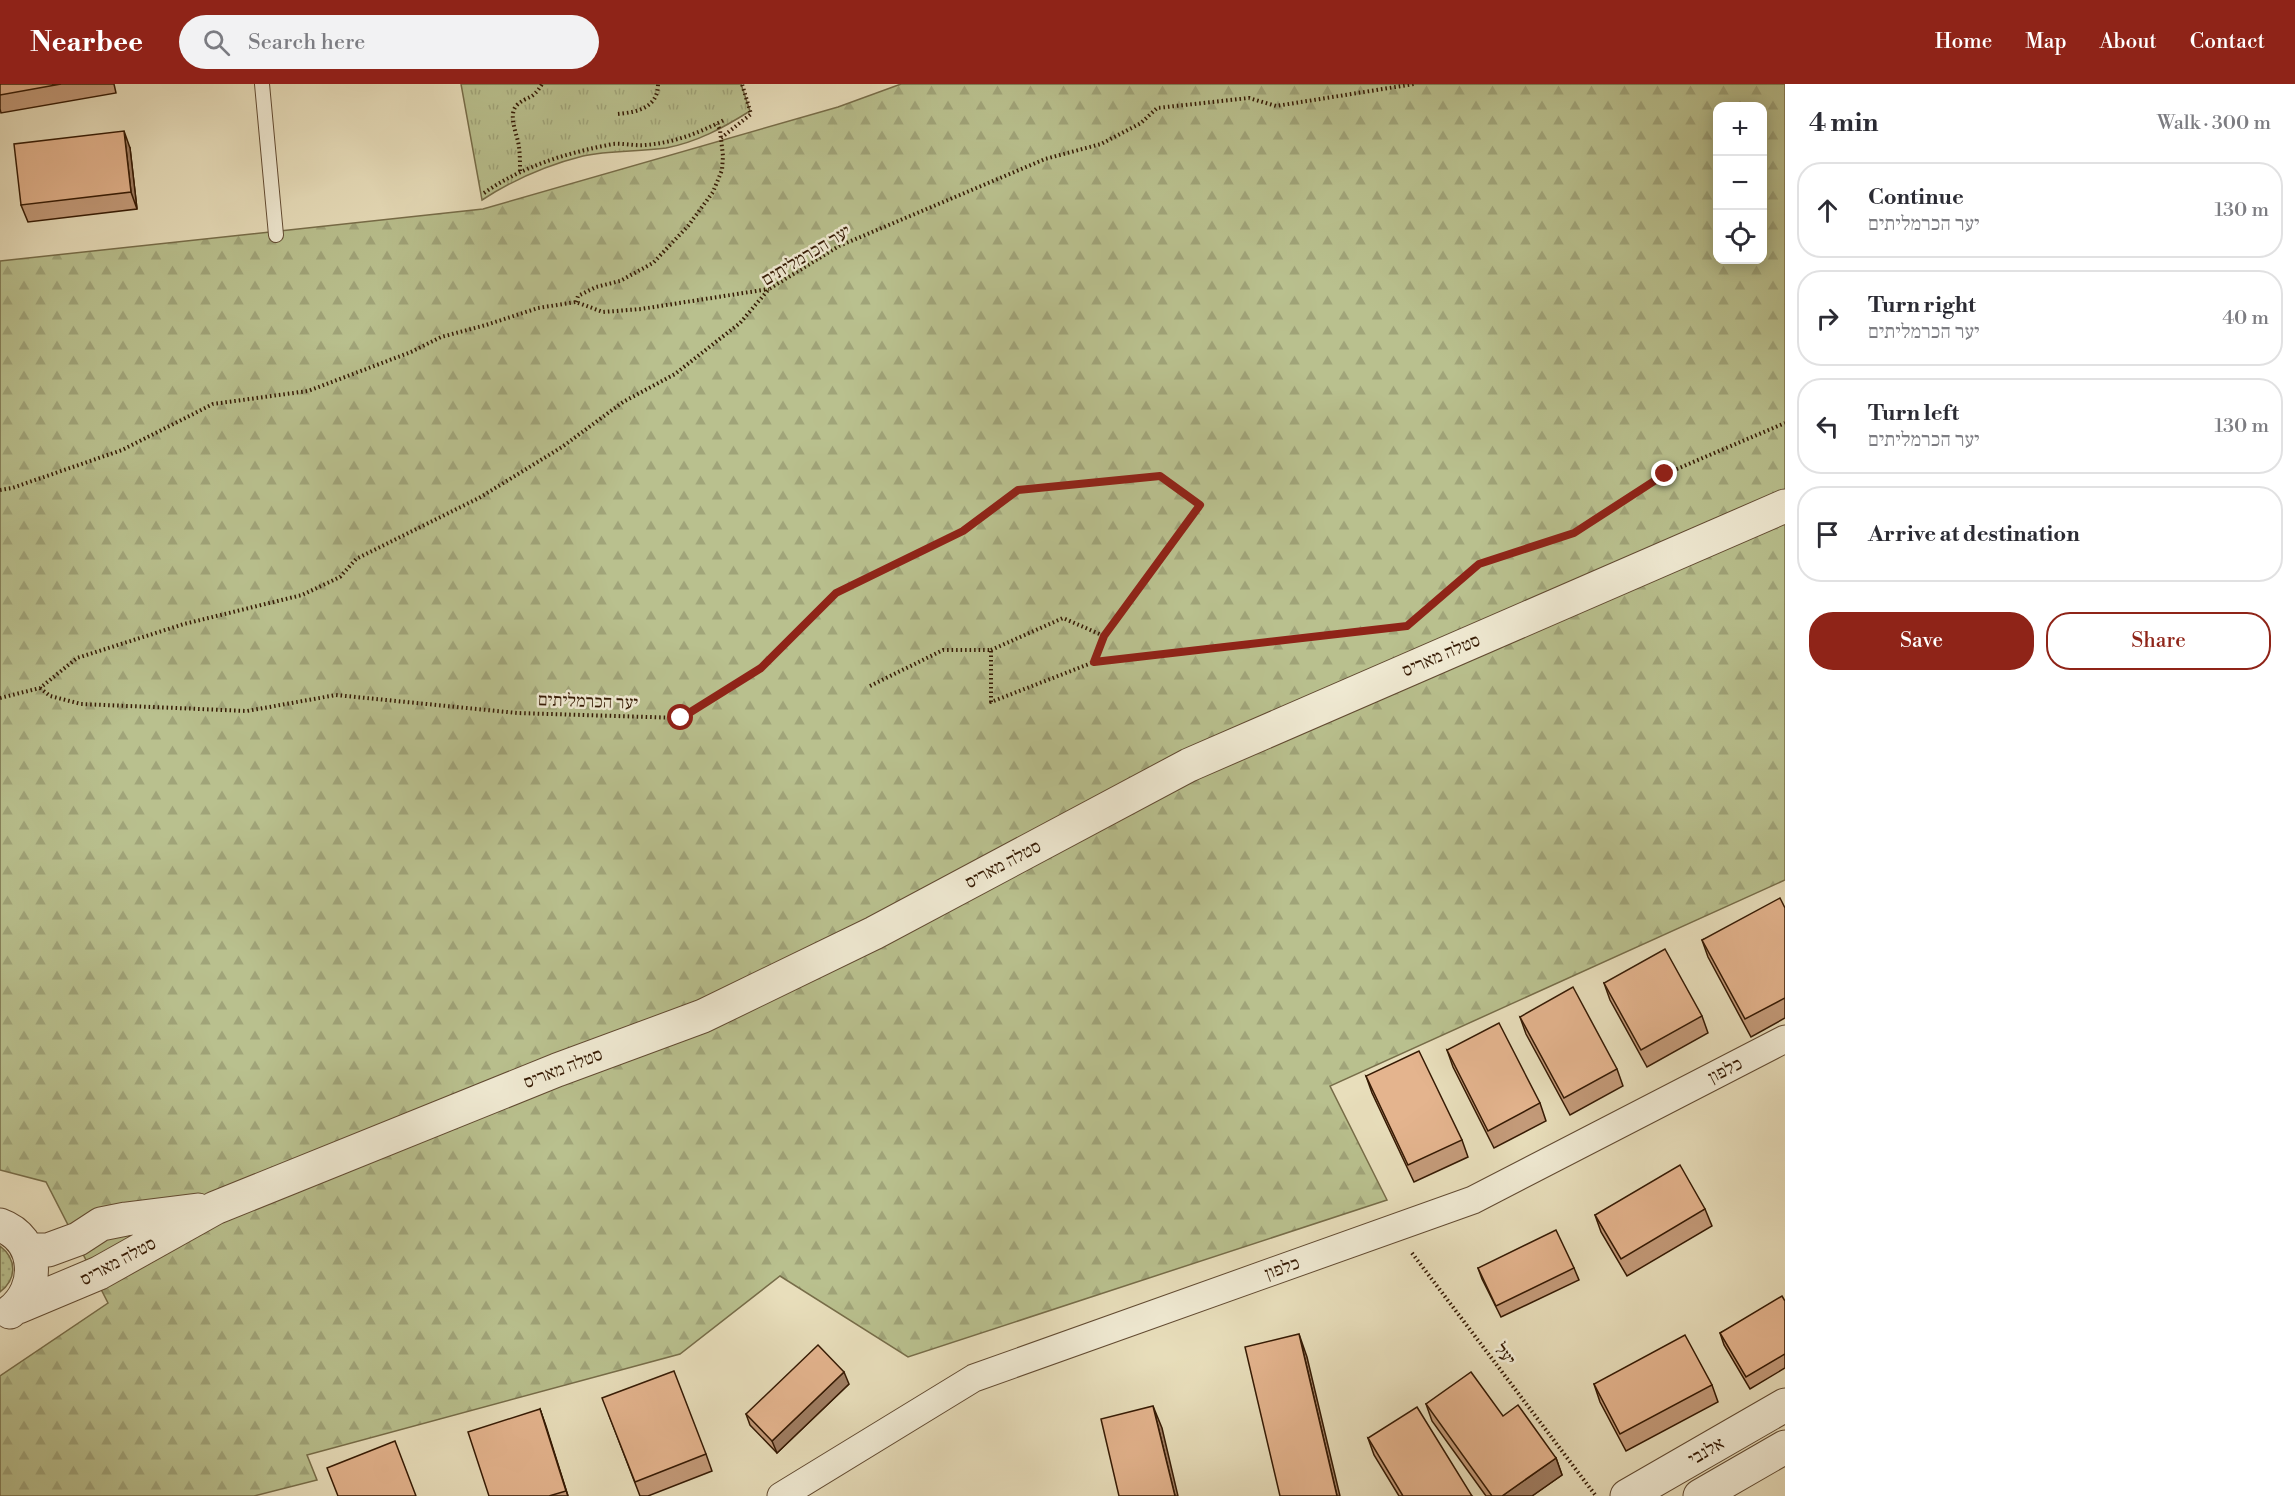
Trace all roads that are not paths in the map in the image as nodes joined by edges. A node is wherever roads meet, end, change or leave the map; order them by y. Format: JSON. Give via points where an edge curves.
{"nodes":[{"id":1,"x":262,"y":84,"type":"edge"},
{"id":2,"x":276,"y":235,"type":"dead end"},
{"id":3,"x":1785,"y":506,"type":"edge"},
{"id":4,"x":1785,"y":1039,"type":"edge"},
{"id":5,"x":215,"y":1208,"type":"junction"},
{"id":6,"x":11,"y":1231,"type":"edge"},
{"id":7,"x":9,"y":1312,"type":"edge"},
{"id":8,"x":1785,"y":1405,"type":"edge"},
{"id":9,"x":1785,"y":1447,"type":"edge"},
{"id":10,"x":781,"y":1496,"type":"edge"},
{"id":11,"x":1627,"y":1496,"type":"edge"},
{"id":12,"x":1700,"y":1496,"type":"edge"}],
"edges":[{"from":1,"to":2,"type":"lane"},
{"from":3,"to":5,"type":"street","name":"סטלה מאריס","via":[[1189,765],[874,933],[703,1016],[557,1070]]},
{"from":4,"to":10,"type":"street","name":"כלפון","via":[[1473,1200],[974,1378]]},
{"from":5,"to":6,"type":"street","name":"סטלה מאריס","via":[[101,1224],[78,1239],[48,1250]]},
{"from":5,"to":7,"type":"street","name":"סטלה מאריס","via":[[99,1273]]},
{"from":6,"to":7,"type":"street","via":[[32,1265],[32,1280],[27,1295]]},
{"from":8,"to":11,"type":"street","name":"אלנבי"},
{"from":9,"to":12,"type":"street","name":"אלנבי"}]}
